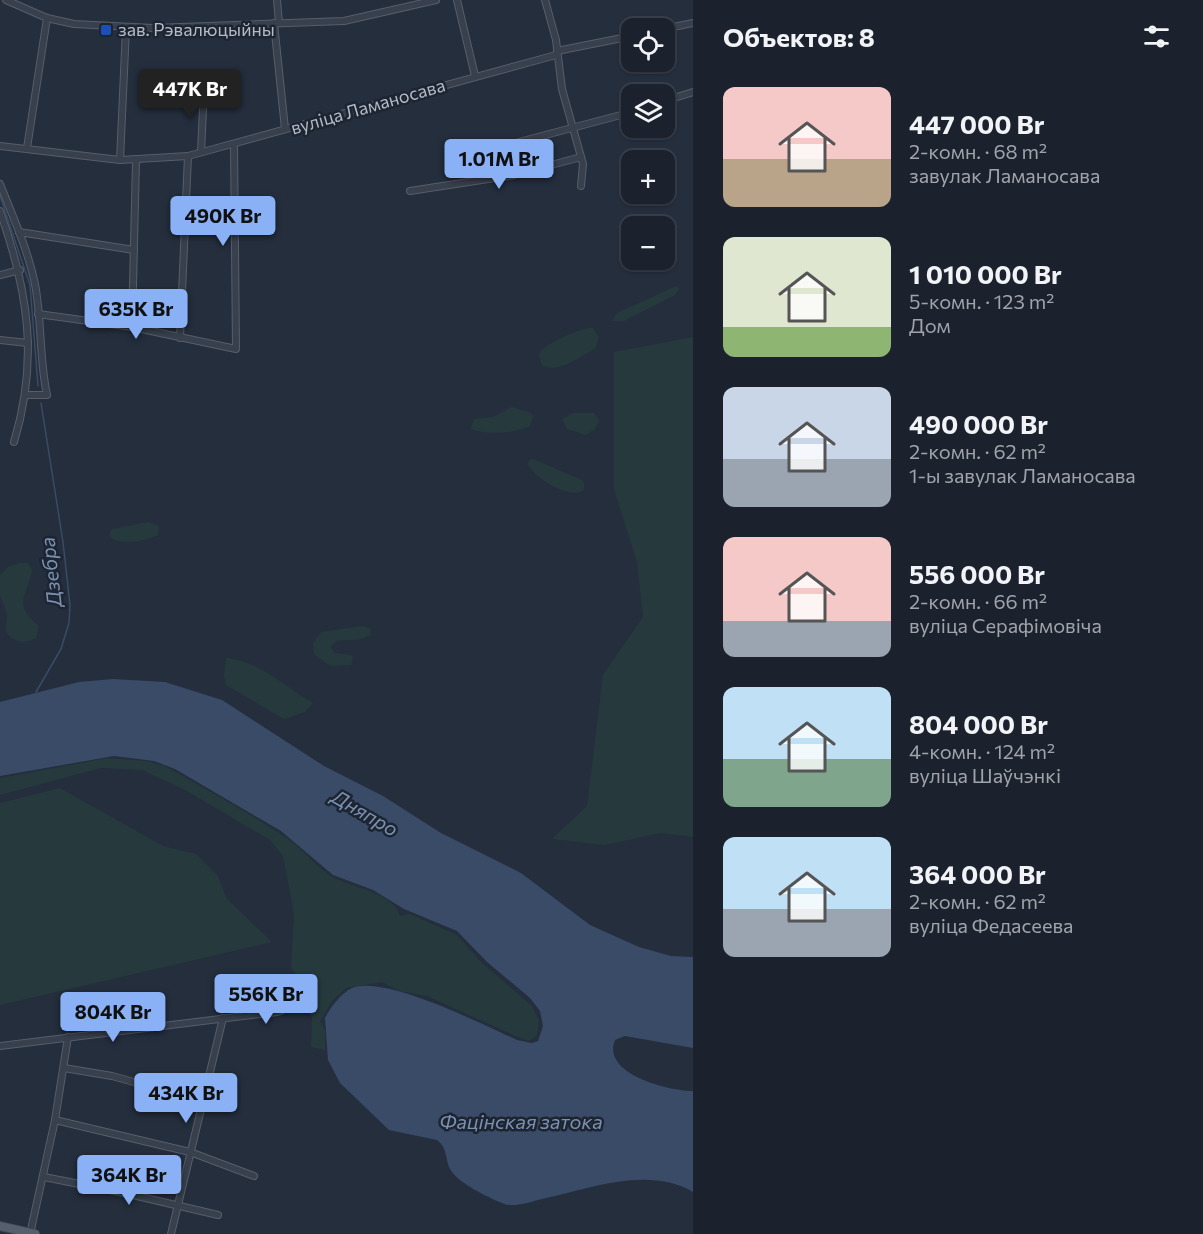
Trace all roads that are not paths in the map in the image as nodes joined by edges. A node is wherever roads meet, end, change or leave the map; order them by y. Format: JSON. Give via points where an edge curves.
{"nodes":[{"id":1,"x":6,"y":0,"type":"edge"},
{"id":2,"x":277,"y":0,"type":"edge"},
{"id":3,"x":436,"y":0,"type":"edge"},
{"id":4,"x":457,"y":0,"type":"edge"},
{"id":5,"x":545,"y":0,"type":"edge"},
{"id":6,"x":47,"y":18,"type":"junction"},
{"id":7,"x":277,"y":23,"type":"junction"},
{"id":8,"x":693,"y":23,"type":"edge"},
{"id":9,"x":675,"y":27,"type":"edge"},
{"id":10,"x":126,"y":28,"type":"junction"},
{"id":11,"x":621,"y":38,"type":"edge"},
{"id":12,"x":556,"y":53,"type":"junction"},
{"id":13,"x":476,"y":76,"type":"junction"},
{"id":14,"x":204,"y":88,"type":"dead end"},
{"id":15,"x":693,"y":92,"type":"edge"},
{"id":16,"x":675,"y":98,"type":"edge"},
{"id":17,"x":621,"y":115,"type":"edge"},
{"id":18,"x":285,"y":129,"type":"junction"},
{"id":19,"x":574,"y":129,"type":"junction"},
{"id":20,"x":519,"y":142,"type":"dead end"},
{"id":21,"x":234,"y":144,"type":"junction"},
{"id":22,"x":0,"y":146,"type":"edge"},
{"id":23,"x":27,"y":148,"type":"junction"},
{"id":24,"x":201,"y":152,"type":"junction"},
{"id":25,"x":188,"y":156,"type":"junction"},
{"id":26,"x":581,"y":157,"type":"junction"},
{"id":27,"x":120,"y":160,"type":"junction"},
{"id":28,"x":136,"y":161,"type":"junction"},
{"id":29,"x":0,"y":184,"type":"edge"},
{"id":30,"x":581,"y":186,"type":"dead end"},
{"id":31,"x":410,"y":191,"type":"dead end"},
{"id":32,"x":0,"y":211,"type":"edge"},
{"id":33,"x":3,"y":229,"type":"edge"},
{"id":34,"x":20,"y":232,"type":"junction"},
{"id":35,"x":134,"y":250,"type":"junction"},
{"id":36,"x":20,"y":270,"type":"junction"},
{"id":37,"x":0,"y":275,"type":"edge"},
{"id":38,"x":38,"y":314,"type":"junction"},
{"id":39,"x":132,"y":327,"type":"junction"},
{"id":40,"x":180,"y":338,"type":"junction"},
{"id":41,"x":0,"y":340,"type":"edge"},
{"id":42,"x":28,"y":343,"type":"junction"},
{"id":43,"x":25,"y":395,"type":"junction"},
{"id":44,"x":14,"y":442,"type":"dead end"},
{"id":45,"x":302,"y":1002,"type":"dead end"},
{"id":46,"x":223,"y":1018,"type":"junction"},
{"id":47,"x":68,"y":1036,"type":"junction"},
{"id":48,"x":0,"y":1046,"type":"edge"},
{"id":49,"x":64,"y":1068,"type":"junction"},
{"id":50,"x":203,"y":1101,"type":"junction"},
{"id":51,"x":55,"y":1120,"type":"junction"},
{"id":52,"x":190,"y":1152,"type":"junction"},
{"id":53,"x":254,"y":1176,"type":"dead end"},
{"id":54,"x":44,"y":1177,"type":"junction"},
{"id":55,"x":176,"y":1205,"type":"junction"},
{"id":56,"x":218,"y":1215,"type":"dead end"},
{"id":57,"x":0,"y":1226,"type":"edge"},
{"id":58,"x":32,"y":1234,"type":"edge"},
{"id":59,"x":171,"y":1234,"type":"edge"}],
"edges":[{"from":1,"to":6,"type":"street"},
{"from":2,"to":7,"type":"street"},
{"from":3,"to":7,"type":"street","via":[[344,21]]},
{"from":4,"to":13,"type":"street"},
{"from":5,"to":12,"type":"street"},
{"from":6,"to":10,"type":"street"},
{"from":6,"to":23,"type":"street"},
{"from":7,"to":10,"type":"street"},
{"from":7,"to":18,"type":"street"},
{"from":8,"to":9,"type":"street"},
{"from":10,"to":27,"type":"street"},
{"from":11,"to":12,"type":"street","name":"вуліца Ламаносава"},
{"from":12,"to":13,"type":"street","name":"вуліца Ламаносава"},
{"from":12,"to":19,"type":"street"},
{"from":13,"to":18,"type":"street","name":"вуліца Ламаносава"},
{"from":14,"to":24,"type":"street"},
{"from":15,"to":16,"type":"street"},
{"from":17,"to":19,"type":"street"},
{"from":18,"to":21,"type":"street","name":"вуліца Ламаносава"},
{"from":19,"to":20,"type":"street"},
{"from":19,"to":26,"type":"street"},
{"from":21,"to":24,"type":"street","name":"вуліца Ламаносава"},
{"from":21,"to":40,"type":"street","via":[[236,349]]},
{"from":22,"to":23,"type":"street","name":"вуліца Ламаносава"},
{"from":23,"to":27,"type":"street","name":"вуліца Ламаносава"},
{"from":24,"to":25,"type":"street","name":"вуліца Ламаносава"},
{"from":25,"to":28,"type":"street","name":"вуліца Ламаносава"},
{"from":25,"to":40,"type":"street"},
{"from":26,"to":30,"type":"street"},
{"from":26,"to":31,"type":"street","via":[[514,176]]},
{"from":27,"to":28,"type":"street","name":"вуліца Ламаносава"},
{"from":28,"to":35,"type":"street"},
{"from":29,"to":34,"type":"street"},
{"from":32,"to":33,"type":"street"},
{"from":33,"to":36,"type":"street"},
{"from":34,"to":35,"type":"street"},
{"from":34,"to":38,"type":"street","via":[[35,286]]},
{"from":35,"to":39,"type":"street"},
{"from":36,"to":37,"type":"street"},
{"from":36,"to":42,"type":"street"},
{"from":38,"to":39,"type":"street"},
{"from":38,"to":43,"type":"street","via":[[41,370],[47,394]]},
{"from":39,"to":40,"type":"street"},
{"from":41,"to":42,"type":"street"},
{"from":42,"to":43,"type":"street"},
{"from":43,"to":44,"type":"street"},
{"from":45,"to":46,"type":"street","via":[[277,1012]]},
{"from":46,"to":47,"type":"street"},
{"from":46,"to":50,"type":"street"},
{"from":47,"to":48,"type":"street"},
{"from":47,"to":49,"type":"street"},
{"from":49,"to":50,"type":"street","via":[[112,1076]]},
{"from":49,"to":51,"type":"street"},
{"from":50,"to":52,"type":"street"},
{"from":51,"to":52,"type":"street"},
{"from":51,"to":54,"type":"street"},
{"from":52,"to":53,"type":"street"},
{"from":52,"to":55,"type":"street"},
{"from":54,"to":55,"type":"street"},
{"from":54,"to":58,"type":"street"},
{"from":55,"to":56,"type":"street"},
{"from":55,"to":59,"type":"street"},
{"from":57,"to":58,"type":"main road"}]}
